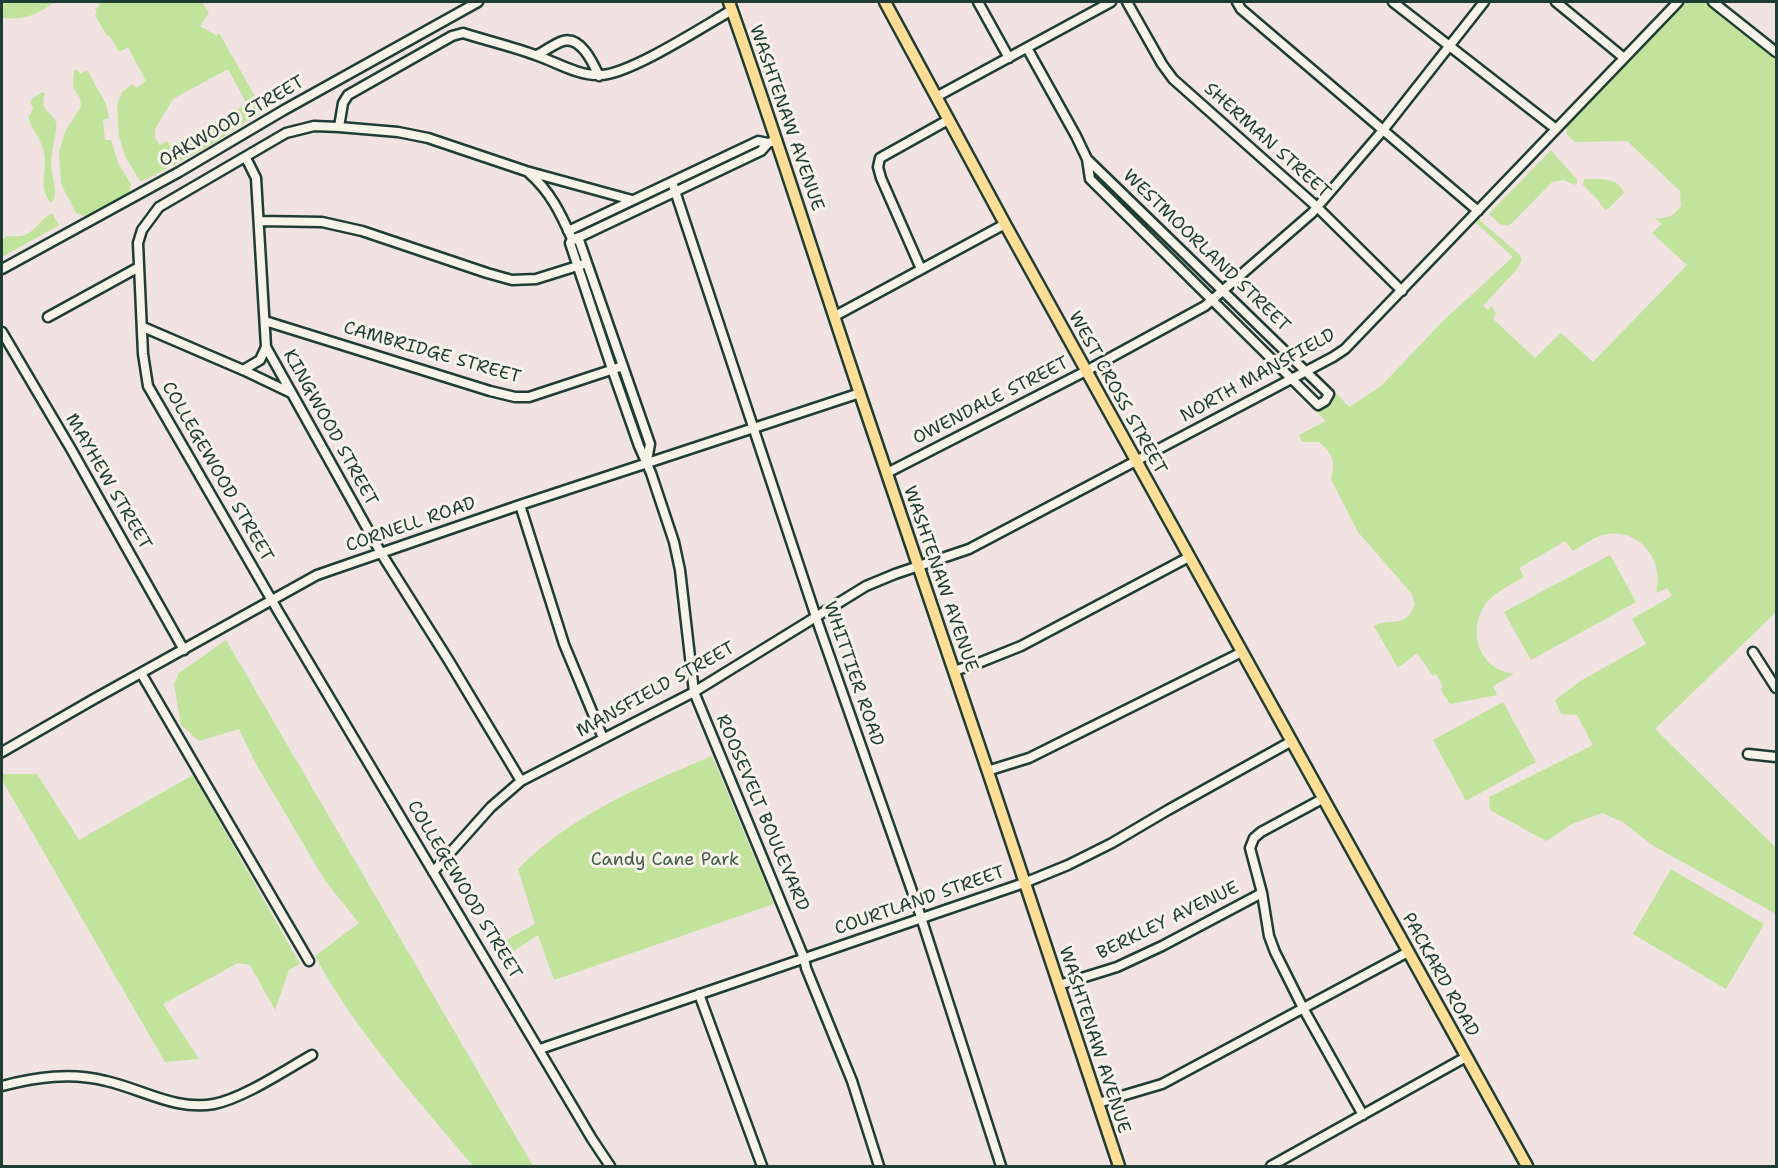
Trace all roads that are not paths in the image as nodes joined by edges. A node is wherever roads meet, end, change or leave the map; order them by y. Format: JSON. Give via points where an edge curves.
{"nodes":[{"id":1,"x":478,"y":2,"type":"edge"},
{"id":2,"x":885,"y":2,"type":"edge"},
{"id":3,"x":978,"y":2,"type":"edge"},
{"id":4,"x":1111,"y":2,"type":"edge"},
{"id":5,"x":1127,"y":2,"type":"edge"},
{"id":6,"x":1237,"y":2,"type":"edge"},
{"id":7,"x":1393,"y":2,"type":"edge"},
{"id":8,"x":1484,"y":2,"type":"edge"},
{"id":9,"x":1556,"y":2,"type":"edge"},
{"id":10,"x":1678,"y":2,"type":"edge"},
{"id":11,"x":1713,"y":2,"type":"edge"},
{"id":12,"x":731,"y":6,"type":"edge"},
{"id":13,"x":1450,"y":45,"type":"junction"},
{"id":14,"x":1028,"y":48,"type":"junction"},
{"id":15,"x":1776,"y":51,"type":"edge"},
{"id":16,"x":537,"y":55,"type":"junction"},
{"id":17,"x":1009,"y":58,"type":"junction"},
{"id":18,"x":1624,"y":58,"type":"junction"},
{"id":19,"x":599,"y":76,"type":"junction"},
{"id":20,"x":936,"y":97,"type":"junction"},
{"id":21,"x":948,"y":120,"type":"junction"},
{"id":22,"x":339,"y":127,"type":"junction"},
{"id":23,"x":1384,"y":129,"type":"junction"},
{"id":24,"x":1556,"y":129,"type":"junction"},
{"id":25,"x":773,"y":141,"type":"junction"},
{"id":26,"x":246,"y":158,"type":"junction"},
{"id":27,"x":1087,"y":159,"type":"junction"},
{"id":28,"x":526,"y":171,"type":"junction"},
{"id":29,"x":672,"y":182,"type":"junction"},
{"id":30,"x":675,"y":191,"type":"junction"},
{"id":31,"x":632,"y":200,"type":"junction"},
{"id":32,"x":1317,"y":207,"type":"junction"},
{"id":33,"x":636,"y":209,"type":"junction"},
{"id":34,"x":1479,"y":211,"type":"junction"},
{"id":35,"x":259,"y":221,"type":"junction"},
{"id":36,"x":1005,"y":224,"type":"junction"},
{"id":37,"x":570,"y":235,"type":"junction"},
{"id":38,"x":587,"y":263,"type":"junction"},
{"id":39,"x":577,"y":266,"type":"junction"},
{"id":40,"x":139,"y":267,"type":"junction"},
{"id":41,"x":921,"y":268,"type":"junction"},
{"id":42,"x":2,"y":269,"type":"edge"},
{"id":43,"x":1224,"y":291,"type":"junction"},
{"id":44,"x":1402,"y":291,"type":"junction"},
{"id":45,"x":1212,"y":300,"type":"junction"},
{"id":46,"x":835,"y":316,"type":"junction"},
{"id":47,"x":48,"y":317,"type":"dead end"},
{"id":48,"x":265,"y":321,"type":"junction"},
{"id":49,"x":143,"y":327,"type":"junction"},
{"id":50,"x":2,"y":332,"type":"edge"},
{"id":51,"x":266,"y":347,"type":"junction"},
{"id":52,"x":622,"y":366,"type":"junction"},
{"id":53,"x":612,"y":369,"type":"junction"},
{"id":54,"x":243,"y":370,"type":"junction"},
{"id":55,"x":1086,"y":370,"type":"junction"},
{"id":56,"x":1306,"y":371,"type":"junction"},
{"id":57,"x":1292,"y":379,"type":"junction"},
{"id":58,"x":291,"y":393,"type":"junction"},
{"id":59,"x":860,"y":393,"type":"junction"},
{"id":60,"x":753,"y":429,"type":"junction"},
{"id":61,"x":1136,"y":461,"type":"junction"},
{"id":62,"x":647,"y":464,"type":"junction"},
{"id":63,"x":887,"y":473,"type":"junction"},
{"id":64,"x":520,"y":505,"type":"junction"},
{"id":65,"x":381,"y":553,"type":"junction"},
{"id":66,"x":1189,"y":557,"type":"junction"},
{"id":67,"x":918,"y":566,"type":"junction"},
{"id":68,"x":272,"y":600,"type":"junction"},
{"id":69,"x":816,"y":617,"type":"junction"},
{"id":70,"x":184,"y":650,"type":"junction"},
{"id":71,"x":1242,"y":652,"type":"junction"},
{"id":72,"x":1753,"y":652,"type":"dead end"},
{"id":73,"x":954,"y":671,"type":"junction"},
{"id":74,"x":141,"y":673,"type":"junction"},
{"id":75,"x":1776,"y":688,"type":"edge"},
{"id":76,"x":694,"y":692,"type":"junction"},
{"id":77,"x":603,"y":738,"type":"junction"},
{"id":78,"x":1292,"y":741,"type":"junction"},
{"id":79,"x":2,"y":752,"type":"edge"},
{"id":80,"x":1748,"y":754,"type":"dead end"},
{"id":81,"x":1776,"y":757,"type":"edge"},
{"id":82,"x":987,"y":771,"type":"junction"},
{"id":83,"x":521,"y":781,"type":"junction"},
{"id":84,"x":1324,"y":798,"type":"junction"},
{"id":85,"x":433,"y":872,"type":"junction"},
{"id":86,"x":1024,"y":883,"type":"junction"},
{"id":87,"x":1262,"y":893,"type":"junction"},
{"id":88,"x":921,"y":918,"type":"junction"},
{"id":89,"x":1408,"y":952,"type":"junction"},
{"id":90,"x":804,"y":958,"type":"junction"},
{"id":91,"x":309,"y":961,"type":"dead end"},
{"id":92,"x":1059,"y":985,"type":"junction"},
{"id":93,"x":699,"y":994,"type":"junction"},
{"id":94,"x":1303,"y":1008,"type":"junction"},
{"id":95,"x":540,"y":1049,"type":"junction"},
{"id":96,"x":312,"y":1055,"type":"dead end"},
{"id":97,"x":1466,"y":1057,"type":"junction"},
{"id":98,"x":2,"y":1086,"type":"edge"},
{"id":99,"x":1098,"y":1102,"type":"junction"},
{"id":100,"x":1363,"y":1115,"type":"junction"},
{"id":101,"x":610,"y":1167,"type":"edge"},
{"id":102,"x":762,"y":1167,"type":"edge"},
{"id":103,"x":879,"y":1167,"type":"edge"},
{"id":104,"x":1001,"y":1167,"type":"edge"},
{"id":105,"x":1119,"y":1167,"type":"edge"},
{"id":106,"x":1270,"y":1167,"type":"edge"},
{"id":107,"x":1527,"y":1167,"type":"edge"}],
"edges":[{"from":1,"to":42,"type":"street","name":"OAKWOOD STREET"},
{"from":2,"to":20,"type":"main road","name":"WEST CROSS STREET"},
{"from":3,"to":17,"type":"street"},
{"from":4,"to":14,"type":"street"},
{"from":5,"to":32,"type":"street","name":"SHERMAN STREET","via":[[1173,79]]},
{"from":6,"to":23,"type":"street"},
{"from":7,"to":13,"type":"street"},
{"from":8,"to":13,"type":"street","name":"OWENDALE STREET"},
{"from":9,"to":18,"type":"street"},
{"from":10,"to":18,"type":"street","name":"NORTH MANSFIELD"},
{"from":11,"to":15,"type":"street"},
{"from":12,"to":19,"type":"street","via":[[655,54],[617,73]]},
{"from":12,"to":25,"type":"main road","name":"WASHTENAW AVENUE"},
{"from":13,"to":23,"type":"street","name":"OWENDALE STREET"},
{"from":13,"to":24,"type":"street"},
{"from":14,"to":17,"type":"street"},
{"from":14,"to":27,"type":"street","name":"WESTMOORLAND STREET"},
{"from":16,"to":19,"type":"street"},
{"from":16,"to":19,"type":"street","via":[[562,41],[570,41],[588,55]]},
{"from":16,"to":22,"type":"street","via":[[463,33],[452,36],[348,95]]},
{"from":17,"to":20,"type":"street"},
{"from":18,"to":24,"type":"street","name":"NORTH MANSFIELD"},
{"from":20,"to":21,"type":"main road","name":"WEST CROSS STREET"},
{"from":21,"to":36,"type":"main road","name":"WEST CROSS STREET"},
{"from":21,"to":41,"type":"street","via":[[880,158],[878,167]]},
{"from":22,"to":26,"type":"street","name":"COLLEGEWOOD STREET","via":[[314,126],[286,133]]},
{"from":22,"to":28,"type":"street","name":"COLLEGEWOOD STREET","via":[[429,138]]},
{"from":23,"to":32,"type":"street","name":"OWENDALE STREET"},
{"from":23,"to":34,"type":"street"},
{"from":24,"to":34,"type":"street","name":"NORTH MANSFIELD"},
{"from":25,"to":29,"type":"street","via":[[758,141]]},
{"from":25,"to":30,"type":"street","via":[[761,151]]},
{"from":25,"to":46,"type":"main road","name":"WASHTENAW AVENUE"},
{"from":26,"to":35,"type":"street","name":"KINGWOOD STREET","via":[[256,178]]},
{"from":26,"to":40,"type":"street","name":"COLLEGEWOOD STREET","via":[[159,207],[142,230]]},
{"from":27,"to":43,"type":"street","name":"WESTMOORLAND STREET"},
{"from":27,"to":45,"type":"street","name":"WESTMOORLAND STREET","via":[[1090,179]]},
{"from":28,"to":31,"type":"street","name":"COLLEGEWOOD STREET"},
{"from":28,"to":37,"type":"street","name":"ROOSEVELT BOULEVARD","via":[[549,194]]},
{"from":29,"to":30,"type":"street","name":"WHITTIER ROAD"},
{"from":29,"to":31,"type":"street"},
{"from":30,"to":33,"type":"street"},
{"from":30,"to":60,"type":"street","name":"WHITTIER ROAD"},
{"from":31,"to":33,"type":"street"},
{"from":31,"to":37,"type":"street"},
{"from":32,"to":43,"type":"street","name":"OWENDALE STREET"},
{"from":32,"to":44,"type":"street","name":"SHERMAN STREET"},
{"from":33,"to":37,"type":"street","via":[[582,236]]},
{"from":34,"to":44,"type":"street","name":"NORTH MANSFIELD"},
{"from":35,"to":39,"type":"street","via":[[322,222],[362,231],[512,280],[536,279]]},
{"from":35,"to":48,"type":"street","name":"KINGWOOD STREET"},
{"from":36,"to":41,"type":"street"},
{"from":36,"to":55,"type":"main road","name":"WEST CROSS STREET"},
{"from":37,"to":38,"type":"street","name":"ROOSEVELT BOULEVARD","via":[[579,240]]},
{"from":37,"to":39,"type":"street","name":"ROOSEVELT BOULEVARD"},
{"from":38,"to":39,"type":"street"},
{"from":38,"to":52,"type":"street","name":"ROOSEVELT BOULEVARD"},
{"from":39,"to":53,"type":"street","name":"ROOSEVELT BOULEVARD"},
{"from":40,"to":47,"type":"street"},
{"from":40,"to":49,"type":"street","name":"COLLEGEWOOD STREET"},
{"from":41,"to":46,"type":"street"},
{"from":43,"to":45,"type":"street","name":"OWENDALE STREET"},
{"from":43,"to":56,"type":"street","name":"WESTMOORLAND STREET"},
{"from":44,"to":56,"type":"street","name":"NORTH MANSFIELD","via":[[1346,349]]},
{"from":45,"to":55,"type":"street","name":"OWENDALE STREET"},
{"from":45,"to":57,"type":"street","name":"WESTMOORLAND STREET"},
{"from":46,"to":59,"type":"main road","name":"WASHTENAW AVENUE"},
{"from":48,"to":51,"type":"street","name":"KINGWOOD STREET"},
{"from":48,"to":53,"type":"street","name":"CAMBRIDGE STREET","via":[[515,397],[529,397]]},
{"from":49,"to":54,"type":"street"},
{"from":49,"to":68,"type":"street","name":"COLLEGEWOOD STREET","via":[[148,386]]},
{"from":50,"to":70,"type":"street","name":"MAYHEW STREET"},
{"from":51,"to":54,"type":"street","via":[[260,360]]},
{"from":51,"to":58,"type":"street","name":"KINGWOOD STREET"},
{"from":52,"to":53,"type":"street","name":"CAMBRIDGE STREET"},
{"from":52,"to":62,"type":"street","name":"ROOSEVELT BOULEVARD","via":[[650,444]]},
{"from":53,"to":62,"type":"street","name":"ROOSEVELT BOULEVARD"},
{"from":54,"to":58,"type":"street"},
{"from":55,"to":61,"type":"main road","name":"WEST CROSS STREET"},
{"from":55,"to":63,"type":"street","name":"OWENDALE STREET"},
{"from":56,"to":57,"type":"street","name":"NORTH MANSFIELD"},
{"from":56,"to":57,"type":"street","name":"WESTMOORLAND STREET","via":[[1329,394],[1325,401],[1318,405]]},
{"from":57,"to":61,"type":"street","name":"NORTH MANSFIELD"},
{"from":58,"to":65,"type":"street","name":"KINGWOOD STREET"},
{"from":59,"to":60,"type":"street","name":"CORNELL ROAD"},
{"from":59,"to":63,"type":"main road","name":"WASHTENAW AVENUE"},
{"from":60,"to":62,"type":"street","name":"CORNELL ROAD"},
{"from":60,"to":69,"type":"street","name":"WHITTIER ROAD"},
{"from":61,"to":66,"type":"main road","name":"WEST CROSS STREET"},
{"from":61,"to":67,"type":"street","name":"NORTH MANSFIELD","via":[[969,549]]},
{"from":62,"to":64,"type":"street","name":"CORNELL ROAD"},
{"from":62,"to":76,"type":"street","name":"ROOSEVELT BOULEVARD","via":[[680,570]]},
{"from":63,"to":67,"type":"main road","name":"WASHTENAW AVENUE"},
{"from":64,"to":65,"type":"street","name":"CORNELL ROAD"},
{"from":64,"to":77,"type":"street","via":[[564,644]]},
{"from":65,"to":68,"type":"street","name":"CORNELL ROAD","via":[[317,575]]},
{"from":65,"to":83,"type":"street","name":"KINGWOOD STREET"},
{"from":66,"to":71,"type":"main road","name":"WEST CROSS STREET"},
{"from":66,"to":73,"type":"street","via":[[1021,646]]},
{"from":67,"to":69,"type":"street","name":"MANSFIELD STREET","via":[[866,586]]},
{"from":67,"to":73,"type":"main road","name":"WASHTENAW AVENUE"},
{"from":68,"to":70,"type":"street","name":"CORNELL ROAD"},
{"from":68,"to":85,"type":"street","name":"COLLEGEWOOD STREET"},
{"from":69,"to":76,"type":"street","name":"MANSFIELD STREET"},
{"from":69,"to":88,"type":"street","name":"WHITTIER ROAD"},
{"from":70,"to":74,"type":"street","name":"CORNELL ROAD"},
{"from":71,"to":78,"type":"main road","name":"WEST CROSS STREET"},
{"from":71,"to":82,"type":"street","via":[[1029,758]]},
{"from":72,"to":75,"type":"street"},
{"from":73,"to":82,"type":"main road","name":"WASHTENAW AVENUE"},
{"from":74,"to":79,"type":"street","name":"CORNELL ROAD"},
{"from":74,"to":91,"type":"street"},
{"from":76,"to":77,"type":"street","name":"MANSFIELD STREET"},
{"from":76,"to":90,"type":"street","name":"ROOSEVELT BOULEVARD"},
{"from":77,"to":83,"type":"street","name":"MANSFIELD STREET"},
{"from":78,"to":84,"type":"main road","name":"WEST CROSS STREET"},
{"from":78,"to":86,"type":"street","name":"COURTLAND STREET","via":[[1112,843]]},
{"from":80,"to":81,"type":"street"},
{"from":82,"to":86,"type":"main road","name":"WASHTENAW AVENUE"},
{"from":83,"to":85,"type":"street","name":"MANSFIELD STREET","via":[[491,807]]},
{"from":84,"to":87,"type":"street","name":"BERKLEY AVENUE","via":[[1254,838],[1250,848]]},
{"from":84,"to":89,"type":"main road","name":"PACKARD ROAD"},
{"from":85,"to":95,"type":"street","name":"COLLEGEWOOD STREET"},
{"from":86,"to":88,"type":"street","name":"COURTLAND STREET"},
{"from":86,"to":92,"type":"main road","name":"WASHTENAW AVENUE"},
{"from":87,"to":92,"type":"street","name":"BERKLEY AVENUE","via":[[1118,967]]},
{"from":87,"to":94,"type":"street","via":[[1269,936]]},
{"from":88,"to":90,"type":"street","name":"COURTLAND STREET"},
{"from":88,"to":104,"type":"street","name":"WHITTIER ROAD"},
{"from":89,"to":94,"type":"street"},
{"from":89,"to":97,"type":"main road","name":"PACKARD ROAD"},
{"from":90,"to":93,"type":"street","name":"COURTLAND STREET"},
{"from":90,"to":103,"type":"street","name":"ROOSEVELT BOULEVARD","via":[[852,1081]]},
{"from":92,"to":99,"type":"main road","name":"WASHTENAW AVENUE"},
{"from":93,"to":95,"type":"street","name":"COURTLAND STREET"},
{"from":93,"to":102,"type":"street"},
{"from":94,"to":99,"type":"street","via":[[1162,1084]]},
{"from":94,"to":100,"type":"street"},
{"from":95,"to":101,"type":"street","name":"COLLEGEWOOD STREET"},
{"from":96,"to":98,"type":"street","via":[[240,1095],[212,1104],[186,1106],[86,1076],[45,1077]]},
{"from":97,"to":100,"type":"street"},
{"from":97,"to":107,"type":"main road","name":"PACKARD ROAD"},
{"from":99,"to":105,"type":"main road","name":"WASHTENAW AVENUE"},
{"from":100,"to":106,"type":"street"}]}
